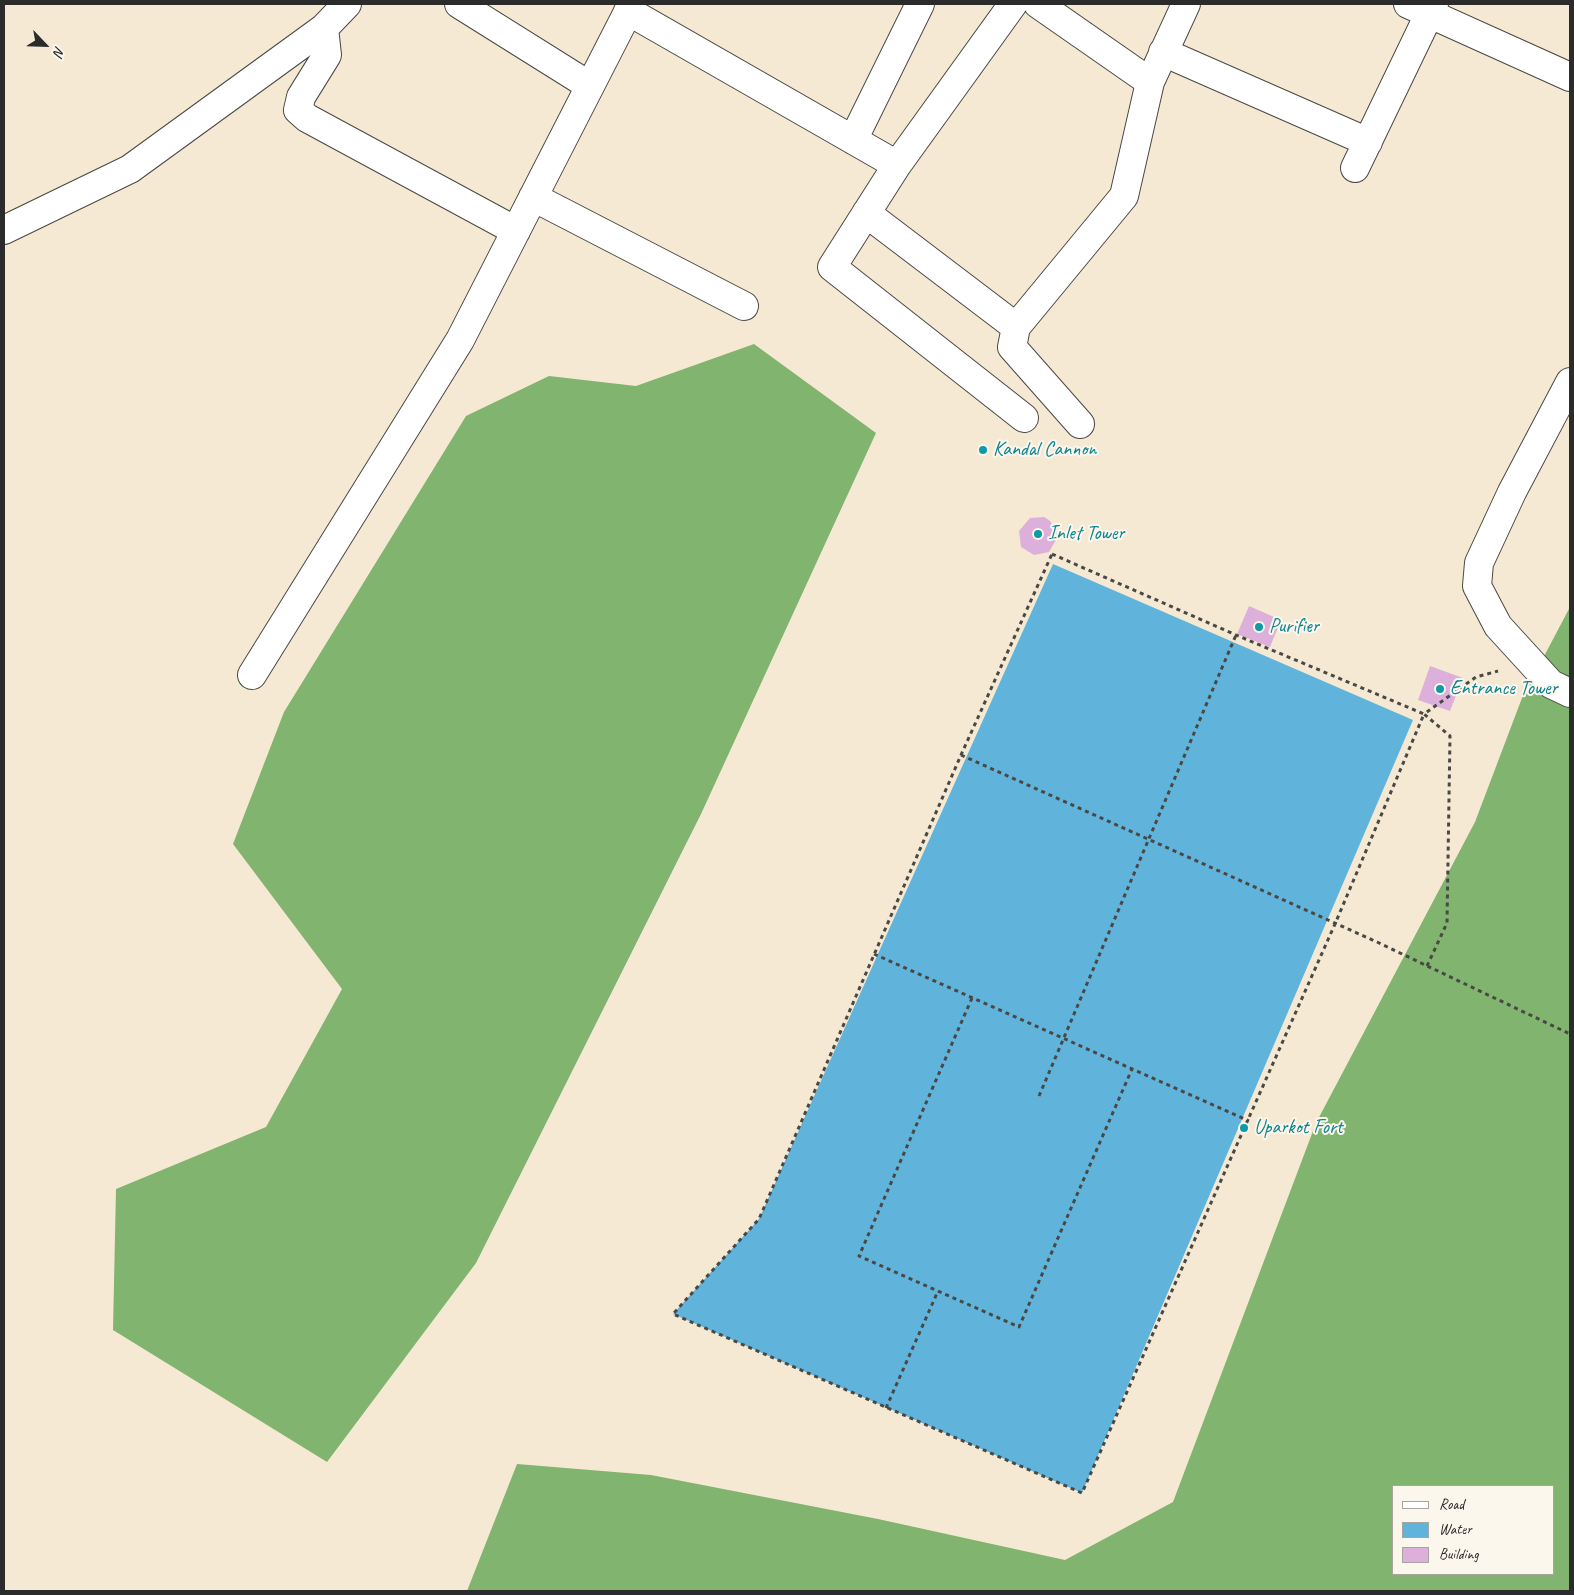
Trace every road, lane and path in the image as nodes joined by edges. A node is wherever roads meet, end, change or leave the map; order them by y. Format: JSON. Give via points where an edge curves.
{"nodes":[{"id":1,"x":347,"y":4,"type":"edge"},
{"id":2,"x":459,"y":4,"type":"edge"},
{"id":3,"x":920,"y":4,"type":"edge"},
{"id":4,"x":1014,"y":4,"type":"edge"},
{"id":5,"x":1038,"y":4,"type":"edge"},
{"id":6,"x":1186,"y":4,"type":"edge"},
{"id":7,"x":1424,"y":7,"type":"edge"},
{"id":8,"x":630,"y":8,"type":"edge"},
{"id":9,"x":324,"y":28,"type":"junction"},
{"id":10,"x":1163,"y":52,"type":"junction"},
{"id":11,"x":1570,"y":77,"type":"edge"},
{"id":12,"x":1150,"y":82,"type":"junction"},
{"id":13,"x":590,"y":86,"type":"junction"},
{"id":14,"x":853,"y":140,"type":"junction"},
{"id":15,"x":1368,"y":142,"type":"junction"},
{"id":16,"x":897,"y":165,"type":"junction"},
{"id":17,"x":1355,"y":168,"type":"dead end"},
{"id":18,"x":533,"y":197,"type":"junction"},
{"id":19,"x":866,"y":213,"type":"junction"},
{"id":20,"x":4,"y":230,"type":"edge"},
{"id":21,"x":516,"y":231,"type":"junction"},
{"id":22,"x":744,"y":306,"type":"dead end"},
{"id":23,"x":1016,"y":327,"type":"junction"},
{"id":24,"x":1570,"y":382,"type":"edge"},
{"id":25,"x":1024,"y":418,"type":"dead end"},
{"id":26,"x":1080,"y":424,"type":"dead end"},
{"id":27,"x":1236,"y":635,"type":"junction"},
{"id":28,"x":252,"y":675,"type":"dead end"},
{"id":29,"x":1476,"y":677,"type":"dead end"},
{"id":30,"x":1570,"y":694,"type":"edge"},
{"id":31,"x":1424,"y":714,"type":"junction"},
{"id":32,"x":961,"y":755,"type":"junction"},
{"id":33,"x":1150,"y":839,"type":"junction"},
{"id":34,"x":1335,"y":924,"type":"junction"},
{"id":35,"x":874,"y":954,"type":"junction"},
{"id":36,"x":1427,"y":966,"type":"junction"},
{"id":37,"x":972,"y":998,"type":"junction"},
{"id":38,"x":1570,"y":1034,"type":"edge"},
{"id":39,"x":1064,"y":1040,"type":"junction"},
{"id":40,"x":1132,"y":1070,"type":"junction"},
{"id":41,"x":1039,"y":1096,"type":"dead end"},
{"id":42,"x":1249,"y":1121,"type":"junction"},
{"id":43,"x":938,"y":1291,"type":"junction"},
{"id":44,"x":886,"y":1408,"type":"junction"}],
"edges":[{"from":1,"to":9,"type":"street"},
{"from":2,"to":13,"type":"street"},
{"from":3,"to":14,"type":"street"},
{"from":4,"to":16,"type":"street"},
{"from":5,"to":12,"type":"street"},
{"from":6,"to":10,"type":"street"},
{"from":7,"to":11,"type":"street"},
{"from":7,"to":15,"type":"street"},
{"from":8,"to":13,"type":"street"},
{"from":8,"to":14,"type":"street"},
{"from":9,"to":20,"type":"street","via":[[130,169]]},
{"from":9,"to":21,"type":"street","via":[[327,55],[301,96],[298,110],[307,118]]},
{"from":10,"to":12,"type":"street"},
{"from":10,"to":15,"type":"street"},
{"from":12,"to":23,"type":"street","via":[[1124,196]]},
{"from":13,"to":18,"type":"street"},
{"from":14,"to":16,"type":"street"},
{"from":15,"to":17,"type":"street"},
{"from":16,"to":19,"type":"street"},
{"from":18,"to":21,"type":"street"},
{"from":18,"to":22,"type":"street"},
{"from":19,"to":23,"type":"street"},
{"from":19,"to":25,"type":"street","via":[[832,267]]},
{"from":21,"to":28,"type":"street","via":[[460,340]]},
{"from":23,"to":26,"type":"street","via":[[1012,347]]},
{"from":24,"to":30,"type":"street","via":[[1479,563],[1477,586],[1498,626],[1551,684]]},
{"from":27,"to":31,"type":"path"},
{"from":27,"to":32,"type":"path","via":[[1052,554]]},
{"from":27,"to":33,"type":"path"},
{"from":29,"to":31,"type":"path"},
{"from":31,"to":34,"type":"path"},
{"from":31,"to":36,"type":"path","via":[[1450,736],[1448,923]]},
{"from":32,"to":33,"type":"path"},
{"from":32,"to":35,"type":"path"},
{"from":33,"to":34,"type":"path"},
{"from":33,"to":39,"type":"path"},
{"from":34,"to":36,"type":"path"},
{"from":34,"to":42,"type":"path"},
{"from":35,"to":37,"type":"path"},
{"from":35,"to":44,"type":"path","via":[[759,1219],[673,1314]]},
{"from":36,"to":38,"type":"path"},
{"from":37,"to":39,"type":"path"},
{"from":37,"to":43,"type":"path","via":[[858,1256]]},
{"from":39,"to":40,"type":"path"},
{"from":39,"to":41,"type":"path"},
{"from":40,"to":42,"type":"path"},
{"from":40,"to":43,"type":"path","via":[[1019,1327]]},
{"from":42,"to":44,"type":"path","via":[[1082,1493]]},
{"from":43,"to":44,"type":"path"}]}
